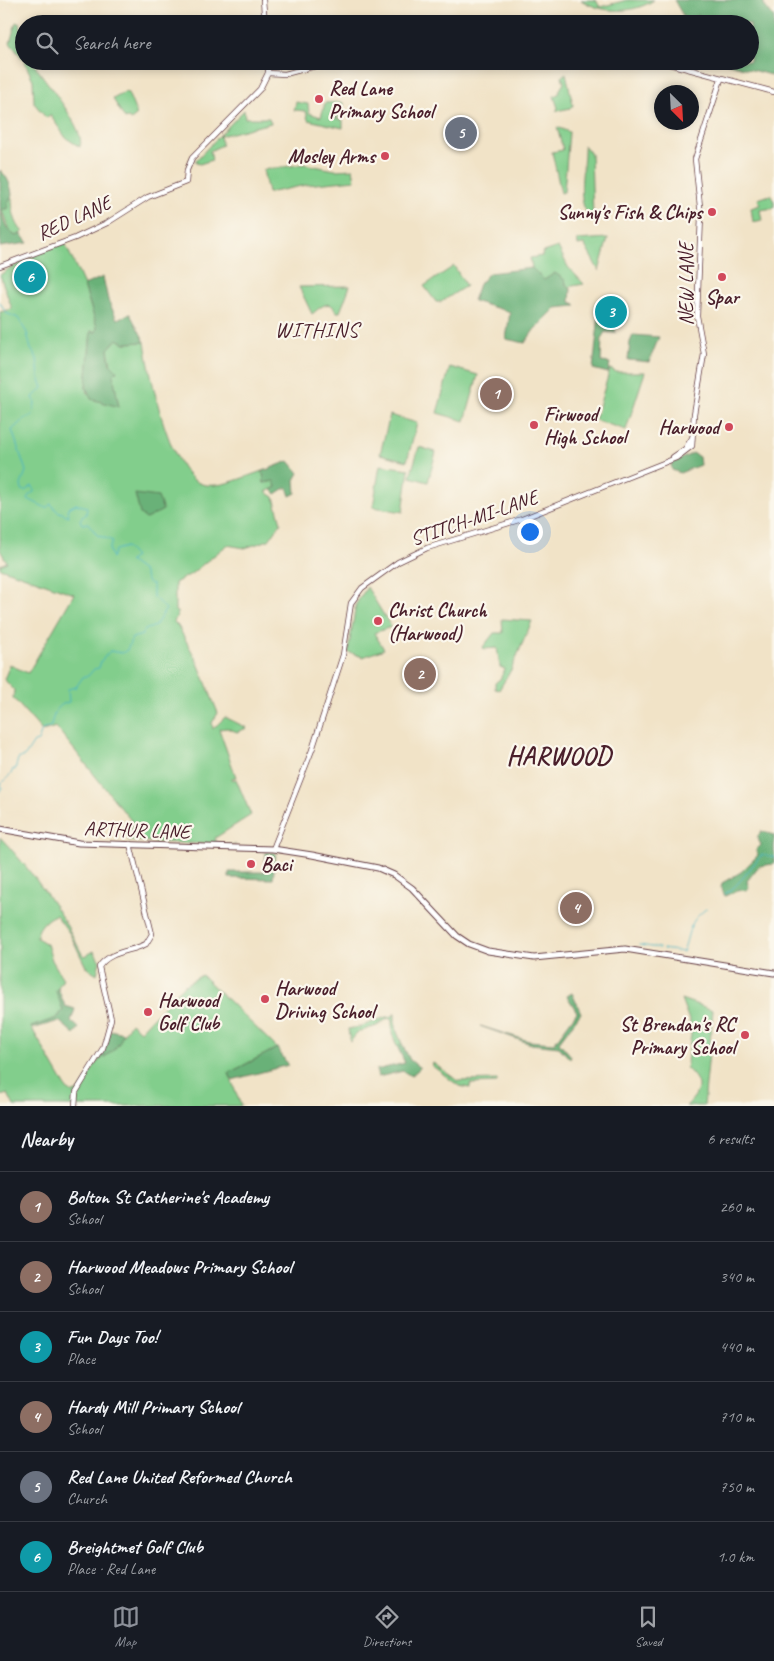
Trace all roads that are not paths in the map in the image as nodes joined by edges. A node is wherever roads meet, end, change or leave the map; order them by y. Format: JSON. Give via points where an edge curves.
{"nodes":[{"id":1,"x":263,"y":0,"type":"edge"},
{"id":2,"x":264,"y":15,"type":"edge"},
{"id":3,"x":300,"y":70,"type":"edge"},
{"id":4,"x":690,"y":70,"type":"edge"},
{"id":5,"x":268,"y":73,"type":"joint"},
{"id":6,"x":721,"y":79,"type":"junction"},
{"id":7,"x":774,"y":92,"type":"edge"},
{"id":8,"x":0,"y":266,"type":"edge"},
{"id":9,"x":693,"y":437,"type":"joint"},
{"id":10,"x":0,"y":830,"type":"edge"},
{"id":11,"x":130,"y":844,"type":"junction"},
{"id":12,"x":273,"y":849,"type":"junction"},
{"id":13,"x":774,"y":973,"type":"edge"},
{"id":14,"x":75,"y":1106,"type":"edge"}],
"edges":[{"from":1,"to":2,"type":"street"},
{"from":3,"to":5,"type":"street","via":[[285,74]]},
{"from":4,"to":6,"type":"street"},
{"from":5,"to":8,"type":"street","name":"RED LANE","via":[[260,89],[192,158],[186,182],[148,197],[76,238]]},
{"from":6,"to":7,"type":"street"},
{"from":6,"to":9,"type":"street","name":"NEW LANE","via":[[695,159],[701,216],[697,316],[704,363]]},
{"from":9,"to":12,"type":"street","name":"STITCH-MI-LANE","via":[[688,451],[665,462],[522,519],[427,548],[398,562],[362,588],[351,603],[344,655],[312,750]]},
{"from":10,"to":11,"type":"main road","name":"ARTHUR LANE","via":[[66,842]]},
{"from":11,"to":12,"type":"main road","name":"ARTHUR LANE"},
{"from":11,"to":14,"type":"street","via":[[152,934],[146,944],[116,954],[99,967],[111,1019],[103,1048],[76,1092]]},
{"from":12,"to":13,"type":"main road","name":"ARTHUR LANE","via":[[389,872],[412,888],[457,936],[476,948],[488,951],[534,958],[625,949]]}]}
